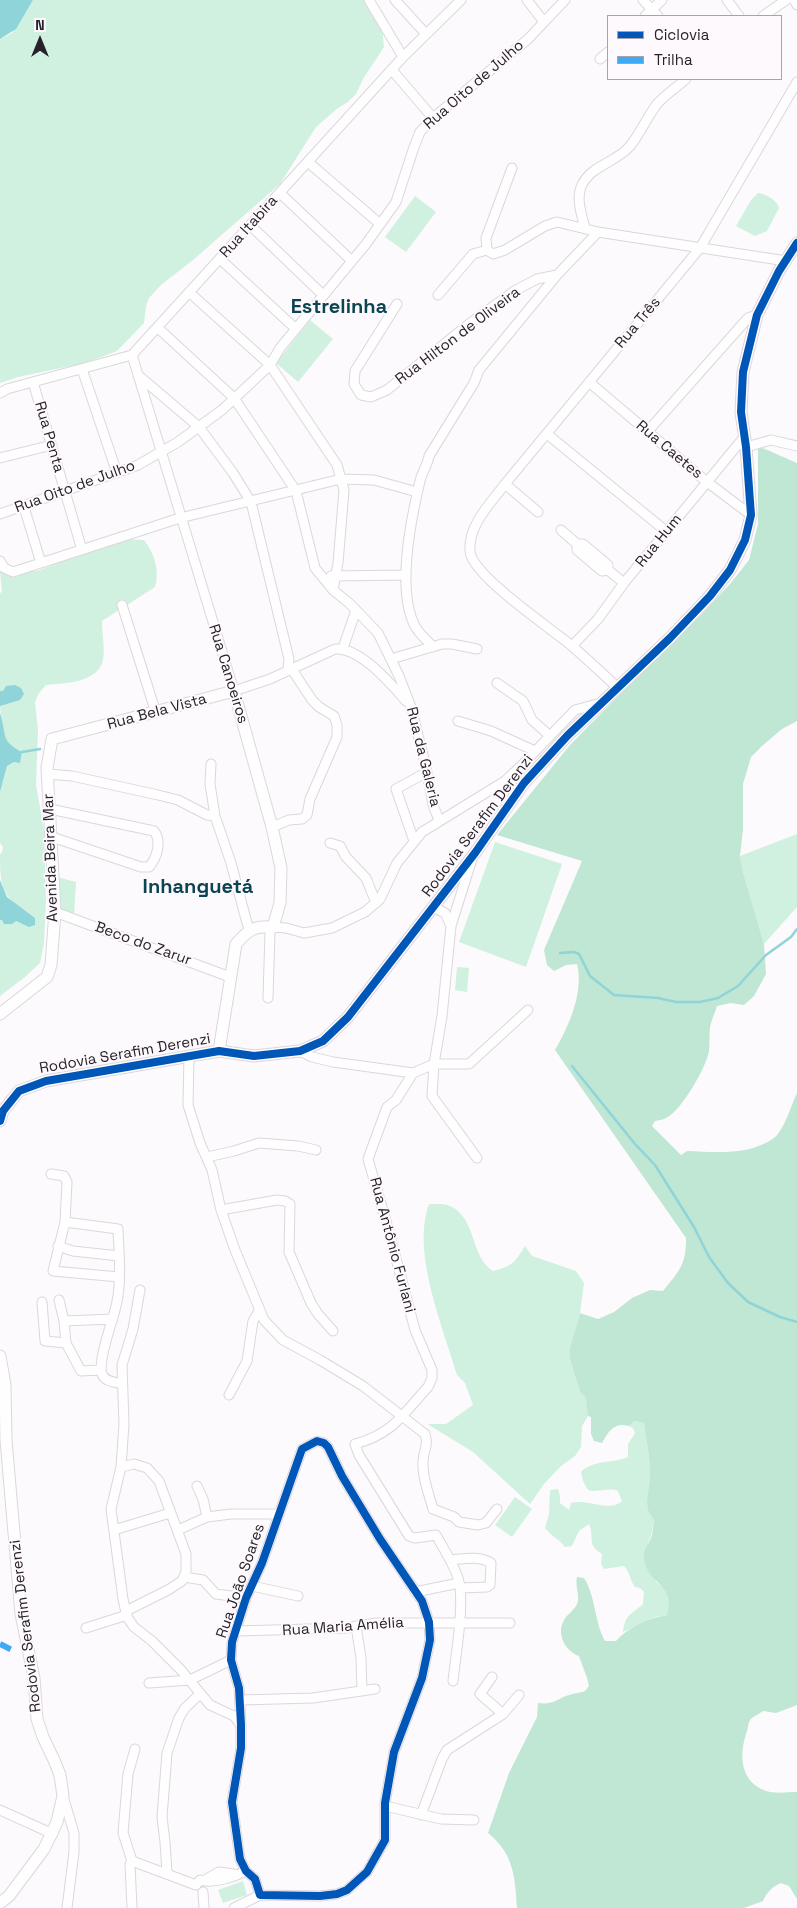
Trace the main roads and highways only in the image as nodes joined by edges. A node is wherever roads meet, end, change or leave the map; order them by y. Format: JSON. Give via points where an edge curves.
{"nodes":[{"id":1,"x":797,"y":243,"type":"edge"},
{"id":2,"x":234,"y":691,"type":"joint"},
{"id":3,"x":52,"y":739,"type":"joint"},
{"id":4,"x":0,"y":1014,"type":"edge"},
{"id":5,"x":219,"y":1051,"type":"junction"},
{"id":6,"x":0,"y":1121,"type":"edge"},
{"id":7,"x":0,"y":1356,"type":"edge"},
{"id":8,"x":0,"y":1903,"type":"edge"}],
"edges":[{"from":1,"to":5,"type":"main road","name":"Rodovia Serafim Derenzi","via":[[757,315],[743,372],[740,412],[746,442],[751,515],[745,540],[730,570],[670,638],[568,735],[524,783],[454,880],[438,910],[348,1018],[323,1041],[300,1051],[254,1056]]},
{"from":2,"to":3,"type":"main road","name":"Rua Bela Vista"},
{"from":2,"to":5,"type":"main road","name":"Rua Canoeiros","via":[[281,868],[280,904],[273,927],[257,926],[236,944]]},
{"from":3,"to":4,"type":"main road","name":"Avenida Beira Mar","via":[[47,771],[55,912],[51,965],[46,977]]},
{"from":5,"to":6,"type":"main road","name":"Rodovia Serafim Derenzi","via":[[46,1080],[19,1091],[3,1111]]},
{"from":7,"to":8,"type":"main road","name":"Rodovia Serafim Derenzi","via":[[24,1632],[34,1678],[37,1719],[60,1776],[63,1796],[53,1834],[30,1870]]}]}
